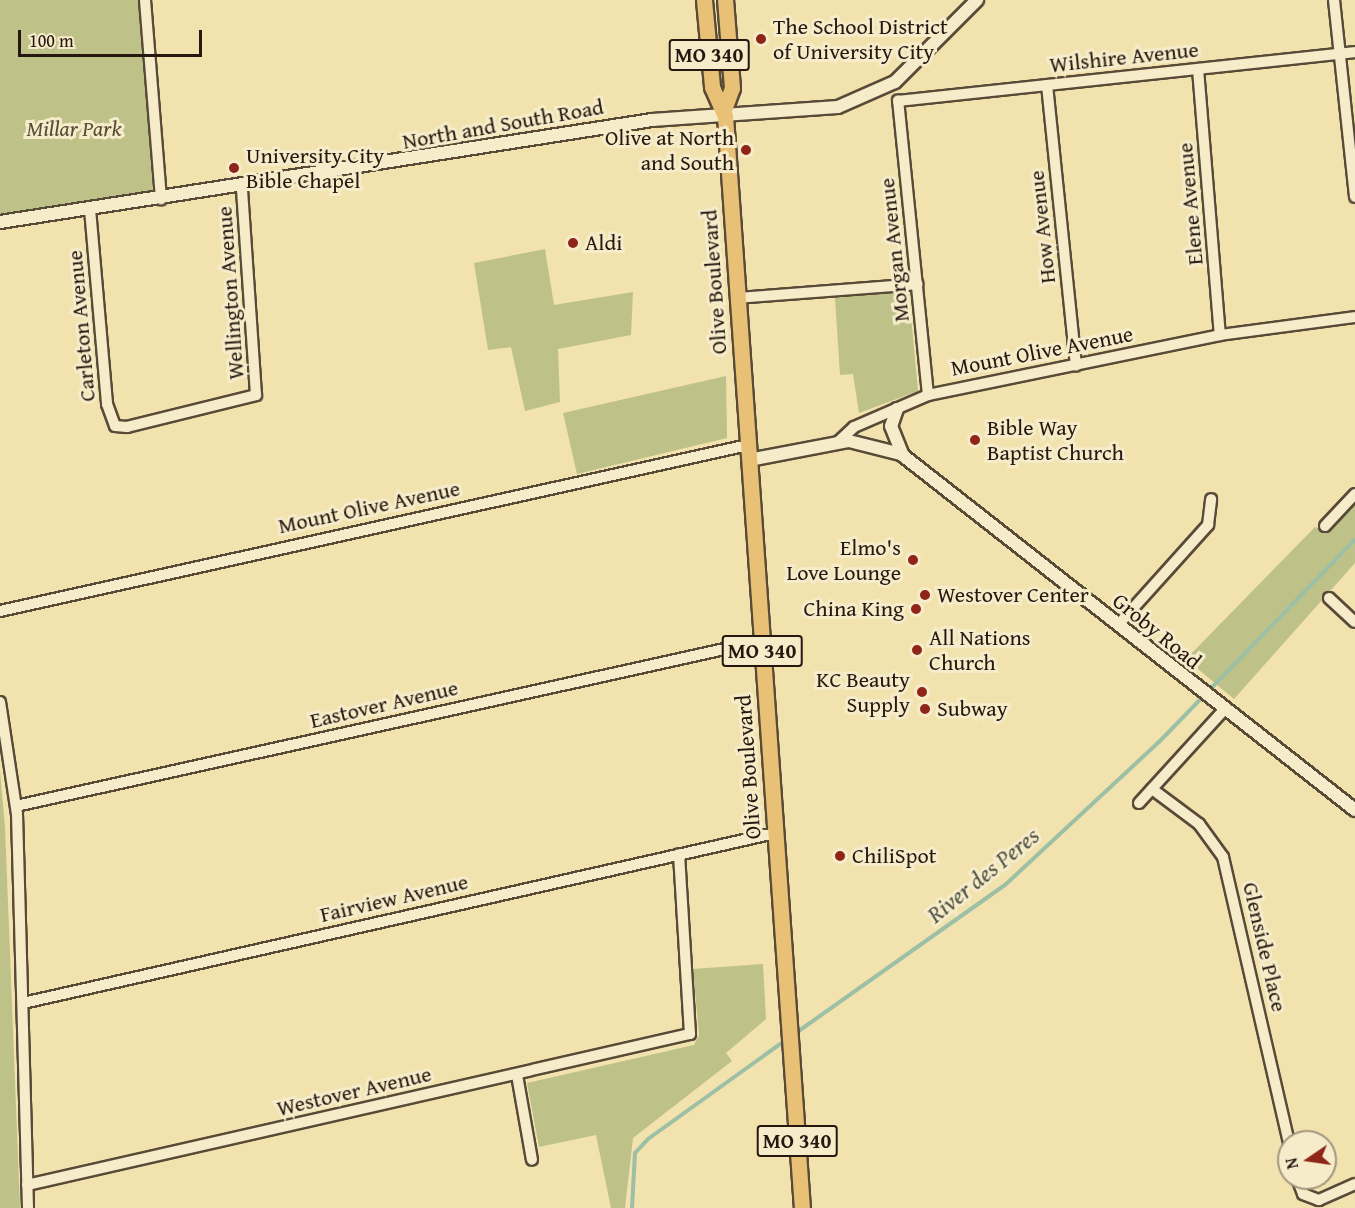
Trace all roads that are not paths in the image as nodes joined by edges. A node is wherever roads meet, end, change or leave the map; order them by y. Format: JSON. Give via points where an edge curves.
{"nodes":[{"id":1,"x":145,"y":0,"type":"edge"},
{"id":2,"x":704,"y":0,"type":"edge"},
{"id":3,"x":725,"y":0,"type":"edge"},
{"id":4,"x":977,"y":0,"type":"edge"},
{"id":5,"x":1334,"y":0,"type":"edge"},
{"id":6,"x":1355,"y":52,"type":"edge"},
{"id":7,"x":1340,"y":54,"type":"junction"},
{"id":8,"x":1198,"y":69,"type":"junction"},
{"id":9,"x":1047,"y":85,"type":"junction"},
{"id":10,"x":898,"y":101,"type":"joint"},
{"id":11,"x":725,"y":111,"type":"junction"},
{"id":12,"x":242,"y":189,"type":"junction"},
{"id":13,"x":1355,"y":197,"type":"edge"},
{"id":14,"x":160,"y":199,"type":"junction"},
{"id":15,"x":90,"y":210,"type":"junction"},
{"id":16,"x":0,"y":222,"type":"edge"},
{"id":17,"x":917,"y":284,"type":"junction"},
{"id":18,"x":737,"y":298,"type":"junction"},
{"id":19,"x":1355,"y":317,"type":"edge"},
{"id":20,"x":1220,"y":335,"type":"junction"},
{"id":21,"x":1076,"y":366,"type":"junction"},
{"id":22,"x":928,"y":395,"type":"junction"},
{"id":23,"x":897,"y":409,"type":"junction"},
{"id":24,"x":127,"y":427,"type":"joint"},
{"id":25,"x":838,"y":442,"type":"junction"},
{"id":26,"x":748,"y":453,"type":"junction"},
{"id":27,"x":903,"y":456,"type":"junction"},
{"id":28,"x":1355,"y":494,"type":"edge"},
{"id":29,"x":1211,"y":499,"type":"dead end"},
{"id":30,"x":1325,"y":525,"type":"dead end"},
{"id":31,"x":1329,"y":598,"type":"dead end"},
{"id":32,"x":0,"y":611,"type":"edge"},
{"id":33,"x":1355,"y":622,"type":"edge"},
{"id":34,"x":1118,"y":625,"type":"junction"},
{"id":35,"x":761,"y":641,"type":"junction"},
{"id":36,"x":0,"y":702,"type":"edge"},
{"id":37,"x":1219,"y":708,"type":"junction"},
{"id":38,"x":1152,"y":789,"type":"junction"},
{"id":39,"x":1139,"y":803,"type":"dead end"},
{"id":40,"x":16,"y":806,"type":"junction"},
{"id":41,"x":1355,"y":810,"type":"edge"},
{"id":42,"x":775,"y":833,"type":"junction"},
{"id":43,"x":679,"y":854,"type":"junction"},
{"id":44,"x":23,"y":1003,"type":"junction"},
{"id":45,"x":517,"y":1075,"type":"junction"},
{"id":46,"x":1286,"y":1130,"type":"edge"},
{"id":47,"x":532,"y":1160,"type":"dead end"},
{"id":48,"x":1355,"y":1184,"type":"edge"},
{"id":49,"x":27,"y":1185,"type":"junction"},
{"id":50,"x":1307,"y":1203,"type":"edge"},
{"id":51,"x":28,"y":1208,"type":"edge"},
{"id":52,"x":802,"y":1208,"type":"edge"}],
"edges":[{"from":1,"to":14,"type":"street"},
{"from":2,"to":11,"type":"main road","name":"Olive Boulevard","number":"MO 340","via":[[712,87]]},
{"from":3,"to":11,"type":"main road","name":"Olive Boulevard","number":"MO 340","via":[[732,88]]},
{"from":4,"to":11,"type":"street","name":"North and South Road","via":[[878,93],[838,107]]},
{"from":5,"to":7,"type":"street"},
{"from":6,"to":7,"type":"street","name":"Wilshire Avenue"},
{"from":7,"to":8,"type":"street","name":"Wilshire Avenue"},
{"from":7,"to":13,"type":"street"},
{"from":8,"to":9,"type":"street","name":"Wilshire Avenue"},
{"from":8,"to":20,"type":"street","name":"Elene Avenue"},
{"from":9,"to":10,"type":"street","name":"Wilshire Avenue"},
{"from":9,"to":21,"type":"street","name":"How Avenue"},
{"from":10,"to":17,"type":"street","name":"Morgan Avenue"},
{"from":11,"to":12,"type":"street","name":"North and South Road"},
{"from":11,"to":18,"type":"main road","name":"Olive Boulevard","number":"MO 340"},
{"from":12,"to":14,"type":"street","name":"North and South Road"},
{"from":12,"to":24,"type":"street","name":"Wellington Avenue","via":[[256,395]]},
{"from":14,"to":15,"type":"street","name":"North and South Road"},
{"from":15,"to":16,"type":"street","name":"North and South Road"},
{"from":15,"to":24,"type":"street","name":"Carleton Avenue","via":[[106,404],[115,426]]},
{"from":17,"to":18,"type":"street"},
{"from":17,"to":22,"type":"street","name":"Morgan Avenue"},
{"from":18,"to":26,"type":"main road","name":"Olive Boulevard","number":"MO 340"},
{"from":19,"to":20,"type":"street","name":"Mount Olive Avenue"},
{"from":20,"to":21,"type":"street","name":"Mount Olive Avenue"},
{"from":21,"to":22,"type":"street","name":"Mount Olive Avenue"},
{"from":22,"to":23,"type":"street","name":"Mount Olive Avenue"},
{"from":23,"to":25,"type":"street","name":"Mount Olive Avenue","via":[[854,427]]},
{"from":23,"to":27,"type":"street","via":[[891,426]]},
{"from":25,"to":26,"type":"street","name":"Mount Olive Avenue"},
{"from":25,"to":27,"type":"street","name":"Groby Road","via":[[881,446]]},
{"from":26,"to":32,"type":"street","name":"Mount Olive Avenue"},
{"from":26,"to":35,"type":"main road","name":"Olive Boulevard","number":"MO 340"},
{"from":27,"to":34,"type":"street","name":"Groby Road"},
{"from":28,"to":30,"type":"street"},
{"from":29,"to":34,"type":"street","via":[[1208,525]]},
{"from":31,"to":33,"type":"street"},
{"from":34,"to":37,"type":"street","name":"Groby Road"},
{"from":35,"to":40,"type":"street","name":"Eastover Avenue"},
{"from":35,"to":42,"type":"main road","name":"Olive Boulevard","number":"MO 340"},
{"from":36,"to":40,"type":"street"},
{"from":37,"to":38,"type":"street"},
{"from":37,"to":41,"type":"street","name":"Groby Road"},
{"from":38,"to":39,"type":"street"},
{"from":38,"to":46,"type":"street","name":"Glenside Place","via":[[1199,824],[1223,857]]},
{"from":40,"to":44,"type":"street"},
{"from":42,"to":43,"type":"street","name":"Fairview Avenue"},
{"from":42,"to":52,"type":"main road","name":"Olive Boulevard","number":"MO 340"},
{"from":43,"to":44,"type":"street","name":"Fairview Avenue"},
{"from":43,"to":45,"type":"street","name":"Westover Avenue","via":[[690,1034]]},
{"from":44,"to":49,"type":"street"},
{"from":45,"to":47,"type":"street"},
{"from":45,"to":49,"type":"street","name":"Westover Avenue"},
{"from":48,"to":50,"type":"street","via":[[1326,1199]]},
{"from":49,"to":51,"type":"street"}]}
